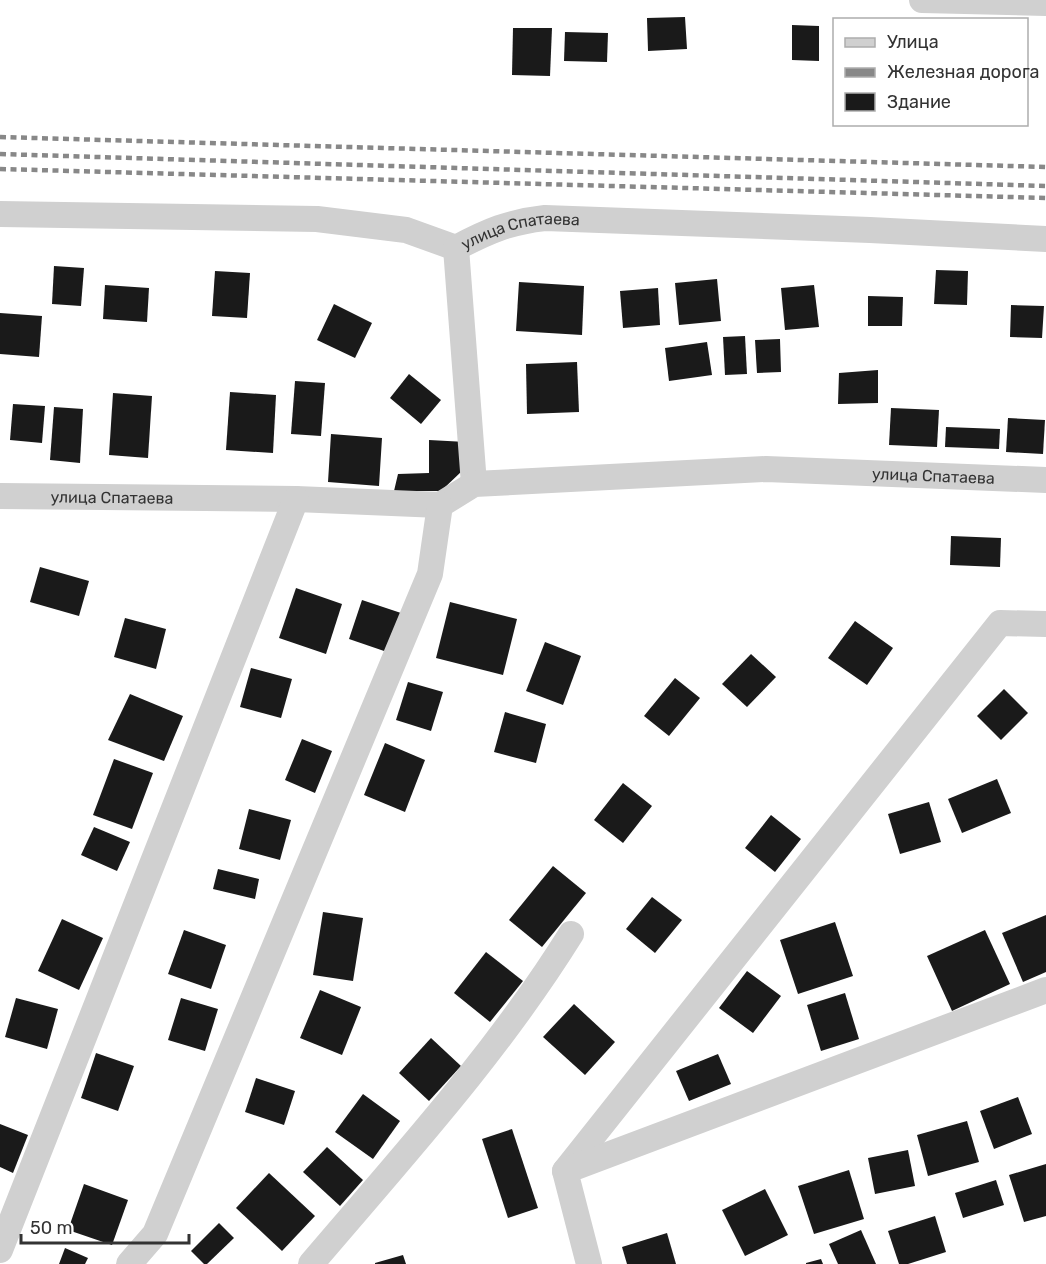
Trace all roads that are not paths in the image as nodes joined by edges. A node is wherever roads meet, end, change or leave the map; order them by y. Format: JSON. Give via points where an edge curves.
{"nodes":[{"id":1,"x":922,"y":0,"type":"edge"},
{"id":2,"x":1046,"y":3,"type":"edge"},
{"id":3,"x":0,"y":214,"type":"edge"},
{"id":4,"x":1046,"y":239,"type":"edge"},
{"id":5,"x":456,"y":248,"type":"junction"},
{"id":6,"x":1046,"y":480,"type":"edge"},
{"id":7,"x":474,"y":484,"type":"junction"},
{"id":8,"x":0,"y":496,"type":"edge"},
{"id":9,"x":296,"y":499,"type":"junction"},
{"id":10,"x":440,"y":505,"type":"junction"},
{"id":11,"x":1046,"y":624,"type":"edge"},
{"id":12,"x":571,"y":934,"type":"dead end"},
{"id":13,"x":1046,"y":990,"type":"edge"},
{"id":14,"x":565,"y":1171,"type":"junction"},
{"id":15,"x":0,"y":1250,"type":"edge"},
{"id":16,"x":129,"y":1264,"type":"edge"},
{"id":17,"x":311,"y":1264,"type":"edge"},
{"id":18,"x":589,"y":1264,"type":"edge"}],
"edges":[{"from":1,"to":2,"type":"street"},
{"from":3,"to":5,"type":"street","name":"улица Спатаева","via":[[317,219],[406,230]]},
{"from":4,"to":5,"type":"street","name":"улица Спатаева","via":[[545,218],[518,221]]},
{"from":5,"to":7,"type":"street"},
{"from":6,"to":7,"type":"street","name":"улица Спатаева","via":[[766,469]]},
{"from":7,"to":10,"type":"street","name":"улица Спатаева"},
{"from":8,"to":9,"type":"street","name":"улица Спатаева"},
{"from":9,"to":10,"type":"street","name":"улица Спатаева"},
{"from":9,"to":15,"type":"street"},
{"from":10,"to":16,"type":"street","via":[[430,574],[155,1234]]},
{"from":11,"to":14,"type":"street","via":[[1000,623]]},
{"from":12,"to":17,"type":"street","via":[[483,1059]]},
{"from":13,"to":14,"type":"street"},
{"from":14,"to":18,"type":"street"}]}
